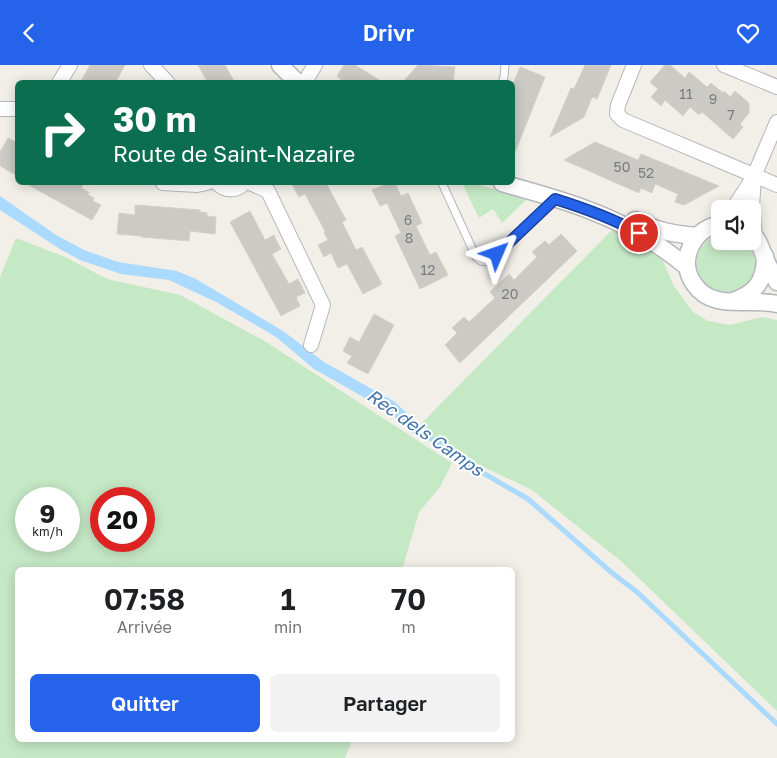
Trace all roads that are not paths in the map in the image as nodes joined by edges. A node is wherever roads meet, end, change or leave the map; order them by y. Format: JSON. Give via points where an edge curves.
{"nodes":[{"id":1,"x":70,"y":65,"type":"edge"},
{"id":2,"x":151,"y":65,"type":"edge"},
{"id":3,"x":280,"y":65,"type":"edge"},
{"id":4,"x":315,"y":65,"type":"edge"},
{"id":5,"x":504,"y":65,"type":"edge"},
{"id":6,"x":634,"y":65,"type":"edge"},
{"id":7,"x":724,"y":65,"type":"edge"},
{"id":8,"x":61,"y":80,"type":"edge"},
{"id":9,"x":165,"y":80,"type":"edge"},
{"id":10,"x":295,"y":80,"type":"edge"},
{"id":11,"x":306,"y":80,"type":"edge"},
{"id":12,"x":503,"y":80,"type":"edge"},
{"id":13,"x":777,"y":87,"type":"edge"},
{"id":14,"x":15,"y":108,"type":"edge"},
{"id":15,"x":0,"y":109,"type":"edge"},
{"id":16,"x":777,"y":122,"type":"edge"},
{"id":17,"x":515,"y":176,"type":"edge"},
{"id":18,"x":754,"y":176,"type":"junction"},
{"id":19,"x":219,"y":185,"type":"edge"},
{"id":20,"x":243,"y":185,"type":"edge"},
{"id":21,"x":254,"y":185,"type":"edge"},
{"id":22,"x":443,"y":185,"type":"edge"},
{"id":23,"x":509,"y":185,"type":"edge"},
{"id":24,"x":777,"y":185,"type":"edge"},
{"id":25,"x":555,"y":199,"type":"junction"},
{"id":26,"x":739,"y":200,"type":"edge"},
{"id":27,"x":752,"y":200,"type":"edge"},
{"id":28,"x":711,"y":227,"type":"edge"},
{"id":29,"x":697,"y":236,"type":"junction"},
{"id":30,"x":761,"y":246,"type":"edge"},
{"id":31,"x":764,"y":256,"type":"junction"},
{"id":32,"x":687,"y":267,"type":"junction"},
{"id":33,"x":777,"y":282,"type":"edge"},
{"id":34,"x":734,"y":301,"type":"junction"},
{"id":35,"x":777,"y":304,"type":"edge"},
{"id":36,"x":311,"y":345,"type":"dead end"}],
"edges":[{"from":1,"to":8,"type":"street"},
{"from":2,"to":9,"type":"street"},
{"from":3,"to":10,"type":"street"},
{"from":4,"to":11,"type":"street"},
{"from":5,"to":12,"type":"lane"},
{"from":6,"to":18,"type":"street","via":[[618,105],[617,114],[623,120]]},
{"from":7,"to":13,"type":"street"},
{"from":14,"to":15,"type":"street"},
{"from":16,"to":18,"type":"street"},
{"from":17,"to":29,"type":"street","via":[[583,198],[652,228]]},
{"from":18,"to":24,"type":"street"},
{"from":18,"to":26,"type":"street"},
{"from":18,"to":27,"type":"street"},
{"from":19,"to":20,"type":"street","via":[[230,190]]},
{"from":21,"to":36,"type":"street","via":[[268,191],[323,305]]},
{"from":22,"to":25,"type":"lane","via":[[476,257],[488,262]]},
{"from":23,"to":25,"type":"street"},
{"from":25,"to":32,"type":"street","via":[[622,224],[656,243]]},
{"from":28,"to":29,"type":"street"},
{"from":29,"to":32,"type":"street","via":[[687,256]]},
{"from":30,"to":31,"type":"street"},
{"from":31,"to":33,"type":"street"},
{"from":31,"to":34,"type":"street","via":[[765,269],[761,280],[745,297]]},
{"from":32,"to":34,"type":"street","via":[[690,279],[703,294],[720,301]]},
{"from":34,"to":35,"type":"street"}]}
